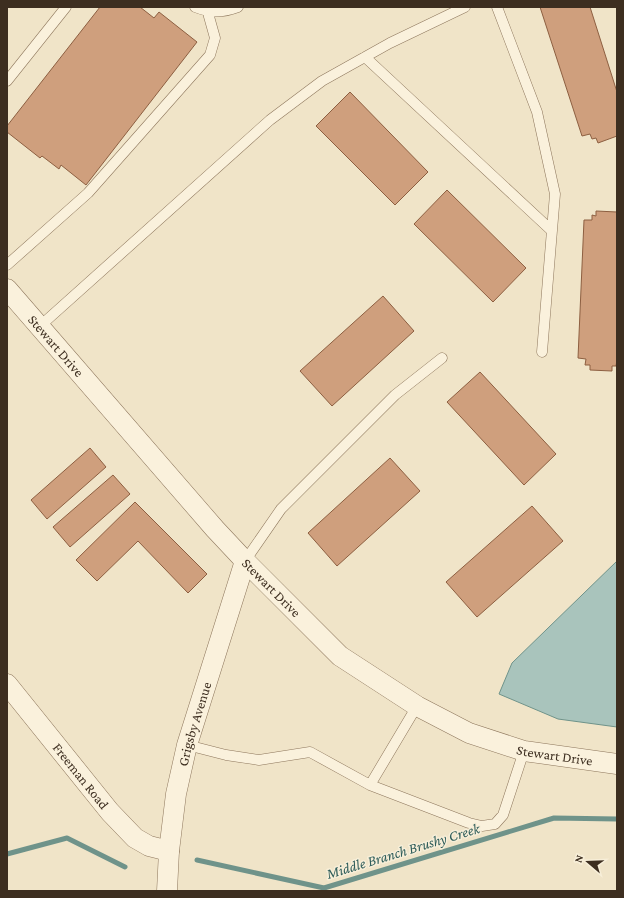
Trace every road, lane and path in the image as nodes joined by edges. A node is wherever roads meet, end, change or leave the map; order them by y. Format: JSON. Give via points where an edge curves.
{"nodes":[{"id":1,"x":66,"y":7,"type":"edge"},
{"id":2,"x":195,"y":7,"type":"edge"},
{"id":3,"x":238,"y":7,"type":"edge"},
{"id":4,"x":465,"y":7,"type":"edge"},
{"id":5,"x":497,"y":7,"type":"edge"},
{"id":6,"x":208,"y":12,"type":"junction"},
{"id":7,"x":365,"y":57,"type":"junction"},
{"id":8,"x":7,"y":81,"type":"edge"},
{"id":9,"x":552,"y":231,"type":"junction"},
{"id":10,"x":7,"y":265,"type":"edge"},
{"id":11,"x":7,"y":289,"type":"edge"},
{"id":12,"x":38,"y":327,"type":"junction"},
{"id":13,"x":542,"y":352,"type":"dead end"},
{"id":14,"x":442,"y":358,"type":"dead end"},
{"id":15,"x":245,"y":561,"type":"junction"},
{"id":16,"x":7,"y":684,"type":"edge"},
{"id":17,"x":417,"y":706,"type":"junction"},
{"id":18,"x":187,"y":745,"type":"junction"},
{"id":19,"x":524,"y":751,"type":"junction"},
{"id":20,"x":617,"y":764,"type":"edge"},
{"id":21,"x":370,"y":785,"type":"junction"},
{"id":22,"x":169,"y":851,"type":"junction"},
{"id":23,"x":167,"y":891,"type":"edge"}],
"edges":[{"from":1,"to":8,"type":"lane"},
{"from":2,"to":6,"type":"lane"},
{"from":3,"to":6,"type":"lane","via":[[228,11]]},
{"from":4,"to":7,"type":"lane"},
{"from":5,"to":9,"type":"lane","via":[[537,112],[555,194]]},
{"from":6,"to":10,"type":"lane","via":[[215,38],[210,55],[88,193]]},
{"from":7,"to":9,"type":"lane"},
{"from":7,"to":12,"type":"lane","via":[[322,81],[270,120]]},
{"from":9,"to":13,"type":"lane"},
{"from":11,"to":12,"type":"street","name":"Stewart Drive"},
{"from":12,"to":15,"type":"street","name":"Stewart Drive"},
{"from":14,"to":15,"type":"lane","via":[[396,395],[281,509]]},
{"from":15,"to":17,"type":"street","name":"Stewart Drive","via":[[340,656]]},
{"from":15,"to":18,"type":"street","name":"Grigsby Avenue"},
{"from":16,"to":22,"type":"street","name":"Freeman Road","via":[[110,812],[135,838],[149,846]]},
{"from":17,"to":19,"type":"street","name":"Stewart Drive","via":[[469,733]]},
{"from":17,"to":21,"type":"lane"},
{"from":18,"to":21,"type":"lane","via":[[259,760],[310,752]]},
{"from":18,"to":22,"type":"street","name":"Grigsby Avenue","via":[[176,794]]},
{"from":19,"to":20,"type":"street","name":"Stewart Drive"},
{"from":19,"to":21,"type":"lane","via":[[503,815],[495,824],[482,826],[469,823]]},
{"from":22,"to":23,"type":"street","name":"Grigsby Avenue"}]}
